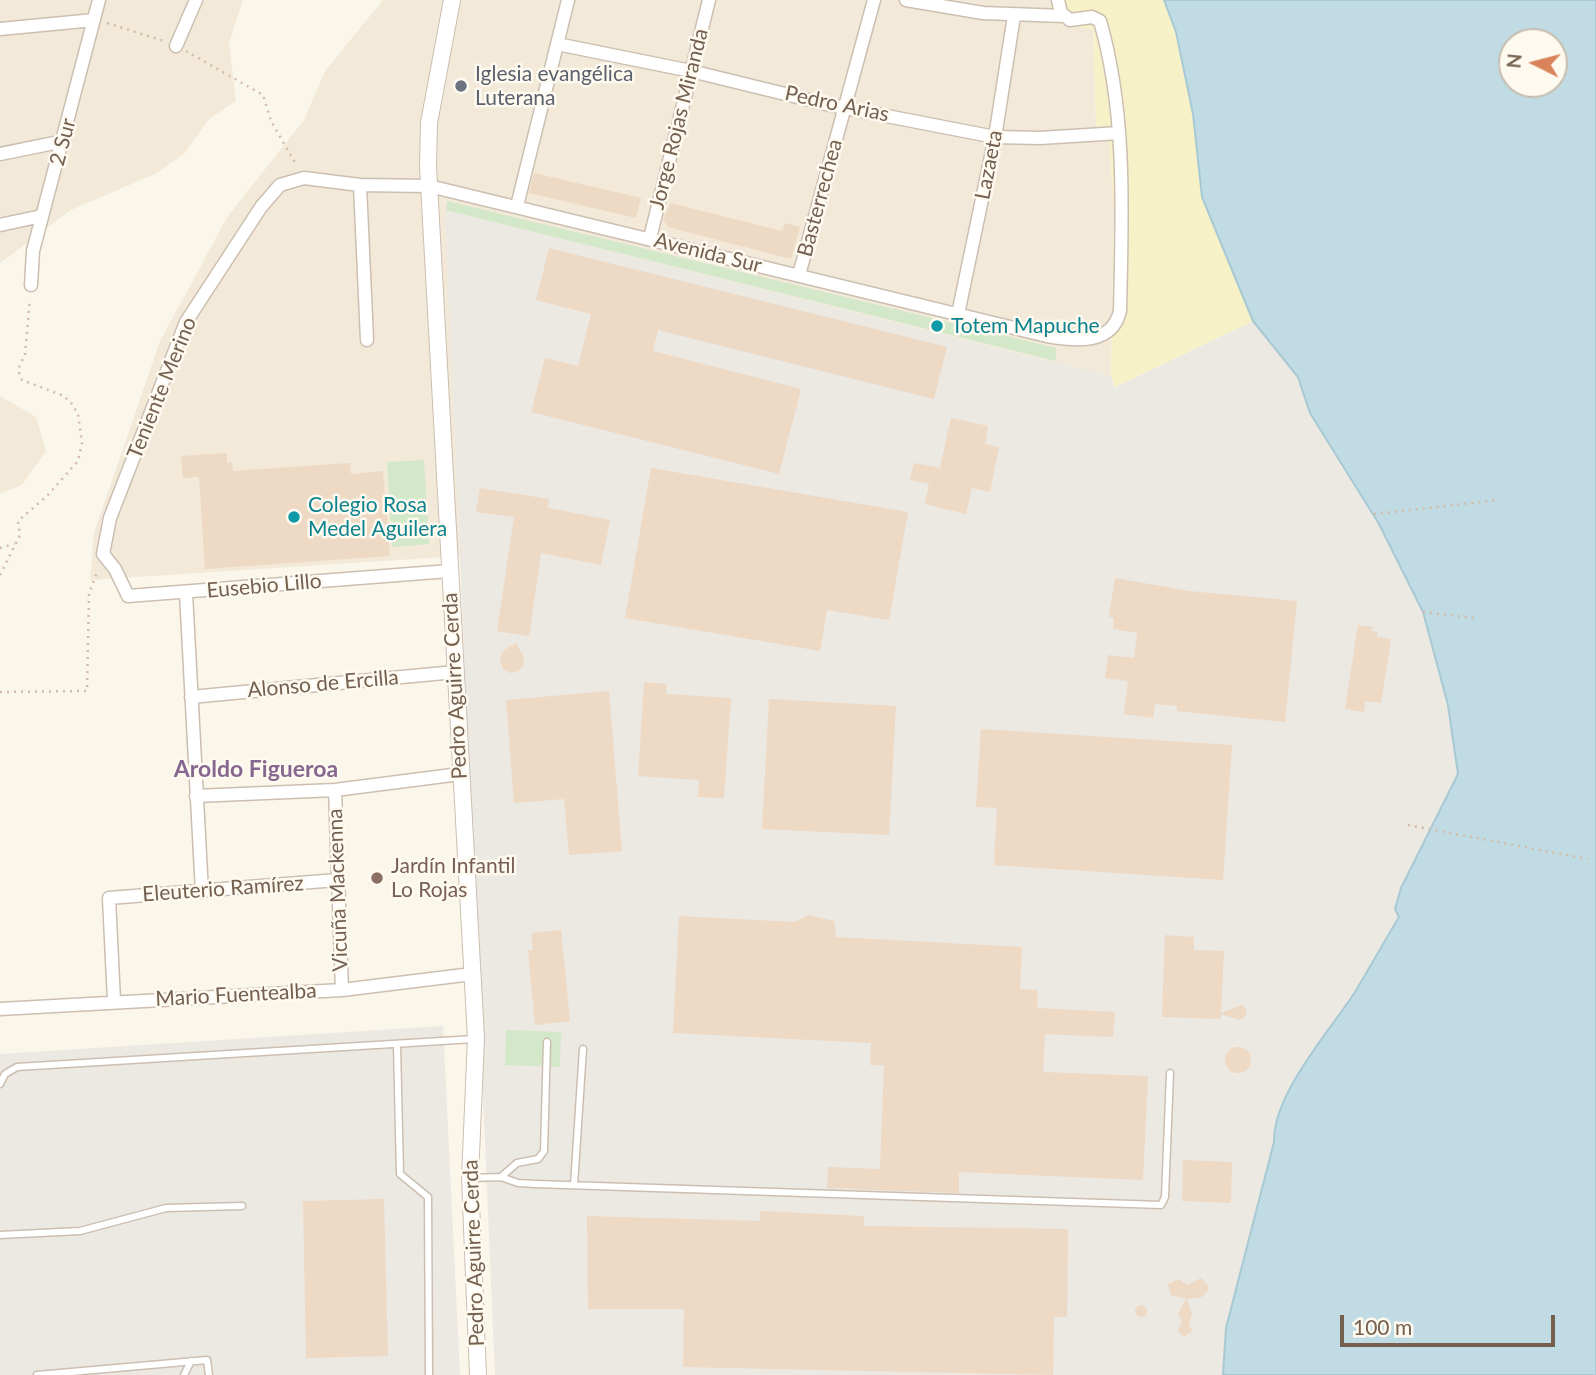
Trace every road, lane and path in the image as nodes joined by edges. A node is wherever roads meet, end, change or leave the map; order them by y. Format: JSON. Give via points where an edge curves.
{"nodes":[{"id":1,"x":99,"y":0,"type":"edge"},
{"id":2,"x":196,"y":0,"type":"edge"},
{"id":3,"x":452,"y":0,"type":"edge"},
{"id":4,"x":568,"y":0,"type":"edge"},
{"id":5,"x":709,"y":0,"type":"edge"},
{"id":6,"x":874,"y":0,"type":"edge"},
{"id":7,"x":906,"y":0,"type":"edge"},
{"id":8,"x":1058,"y":0,"type":"edge"},
{"id":9,"x":1014,"y":16,"type":"junction"},
{"id":10,"x":1064,"y":16,"type":"junction"},
{"id":11,"x":94,"y":20,"type":"junction"},
{"id":12,"x":0,"y":29,"type":"edge"},
{"id":13,"x":557,"y":44,"type":"junction"},
{"id":14,"x":176,"y":46,"type":"junction"},
{"id":15,"x":691,"y":71,"type":"junction"},
{"id":16,"x":844,"y":107,"type":"junction"},
{"id":17,"x":1119,"y":133,"type":"junction"},
{"id":18,"x":995,"y":137,"type":"junction"},
{"id":19,"x":64,"y":141,"type":"junction"},
{"id":20,"x":0,"y":154,"type":"edge"},
{"id":21,"x":304,"y":178,"type":"junction"},
{"id":22,"x":360,"y":185,"type":"junction"},
{"id":23,"x":429,"y":186,"type":"junction"},
{"id":24,"x":517,"y":206,"type":"junction"},
{"id":25,"x":42,"y":216,"type":"junction"},
{"id":26,"x":0,"y":225,"type":"edge"},
{"id":27,"x":650,"y":238,"type":"junction"},
{"id":28,"x":799,"y":275,"type":"junction"},
{"id":29,"x":31,"y":285,"type":"joint"},
{"id":30,"x":958,"y":314,"type":"junction"},
{"id":31,"x":367,"y":340,"type":"dead end"},
{"id":32,"x":1498,"y":500,"type":"dead end"},
{"id":33,"x":1374,"y":514,"type":"dead end"},
{"id":34,"x":16,"y":543,"type":"junction"},
{"id":35,"x":0,"y":548,"type":"edge"},
{"id":36,"x":103,"y":554,"type":"junction"},
{"id":37,"x":449,"y":571,"type":"junction"},
{"id":38,"x":0,"y":575,"type":"edge"},
{"id":39,"x":186,"y":593,"type":"junction"},
{"id":40,"x":1423,"y":612,"type":"dead end"},
{"id":41,"x":1474,"y":618,"type":"dead end"},
{"id":42,"x":455,"y":672,"type":"junction"},
{"id":43,"x":0,"y":692,"type":"edge"},
{"id":44,"x":191,"y":697,"type":"junction"},
{"id":45,"x":460,"y":774,"type":"junction"},
{"id":46,"x":335,"y":790,"type":"junction"},
{"id":47,"x":197,"y":796,"type":"junction"},
{"id":48,"x":1408,"y":825,"type":"dead end"},
{"id":49,"x":1588,"y":859,"type":"dead end"},
{"id":50,"x":337,"y":880,"type":"junction"},
{"id":51,"x":202,"y":892,"type":"junction"},
{"id":52,"x":472,"y":975,"type":"junction"},
{"id":53,"x":342,"y":990,"type":"junction"},
{"id":54,"x":114,"y":1001,"type":"junction"},
{"id":55,"x":0,"y":1009,"type":"edge"},
{"id":56,"x":476,"y":1038,"type":"junction"},
{"id":57,"x":547,"y":1042,"type":"dead end"},
{"id":58,"x":397,"y":1046,"type":"junction"},
{"id":59,"x":583,"y":1049,"type":"dead end"},
{"id":60,"x":1170,"y":1073,"type":"dead end"},
{"id":61,"x":0,"y":1084,"type":"edge"},
{"id":62,"x":501,"y":1177,"type":"junction"},
{"id":63,"x":470,"y":1178,"type":"junction"},
{"id":64,"x":574,"y":1185,"type":"junction"},
{"id":65,"x":242,"y":1206,"type":"dead end"},
{"id":66,"x":0,"y":1235,"type":"edge"},
{"id":67,"x":191,"y":1361,"type":"junction"},
{"id":68,"x":37,"y":1375,"type":"edge"},
{"id":69,"x":184,"y":1375,"type":"edge"},
{"id":70,"x":209,"y":1375,"type":"edge"},
{"id":71,"x":429,"y":1375,"type":"edge"},
{"id":72,"x":478,"y":1375,"type":"edge"}],
"edges":[{"from":1,"to":11,"type":"street","name":"2 Sur"},
{"from":2,"to":14,"type":"street"},
{"from":3,"to":23,"type":"street","name":"Pedro Aguirre Cerda","via":[[429,123]]},
{"from":4,"to":13,"type":"street"},
{"from":5,"to":15,"type":"street","name":"Jorge Rojas Miranda"},
{"from":6,"to":16,"type":"street","name":"Basterrechea"},
{"from":7,"to":9,"type":"street"},
{"from":8,"to":10,"type":"street"},
{"from":9,"to":10,"type":"street"},
{"from":9,"to":18,"type":"street","name":"Lazaeta"},
{"from":10,"to":17,"type":"street","via":[[1100,21]]},
{"from":11,"to":12,"type":"street"},
{"from":11,"to":14,"type":"path"},
{"from":11,"to":19,"type":"street","name":"2 Sur"},
{"from":13,"to":15,"type":"street","name":"Pedro Arias"},
{"from":13,"to":24,"type":"street"},
{"from":14,"to":21,"type":"path","via":[[263,94],[271,121]]},
{"from":15,"to":16,"type":"street","name":"Pedro Arias"},
{"from":15,"to":27,"type":"street","name":"Jorge Rojas Miranda"},
{"from":16,"to":18,"type":"street","name":"Pedro Arias"},
{"from":16,"to":28,"type":"street","name":"Basterrechea"},
{"from":17,"to":18,"type":"street","name":"Pedro Arias"},
{"from":17,"to":30,"type":"street","name":"Avenida Sur","via":[[1117,326],[1109,333],[1083,339],[1058,338]]},
{"from":18,"to":30,"type":"street","name":"Lazaeta"},
{"from":19,"to":20,"type":"street"},
{"from":19,"to":25,"type":"street","name":"2 Sur"},
{"from":21,"to":22,"type":"street","name":"Avenida Sur"},
{"from":21,"to":36,"type":"street","name":"Teniente Merino","via":[[280,185],[261,207],[186,322],[110,518]]},
{"from":22,"to":23,"type":"street","name":"Avenida Sur"},
{"from":22,"to":31,"type":"street"},
{"from":23,"to":24,"type":"street","name":"Avenida Sur"},
{"from":23,"to":37,"type":"street","name":"Pedro Aguirre Cerda"},
{"from":24,"to":27,"type":"street","name":"Avenida Sur"},
{"from":25,"to":26,"type":"street"},
{"from":25,"to":29,"type":"street","name":"2 Sur"},
{"from":27,"to":28,"type":"street","name":"Avenida Sur"},
{"from":28,"to":30,"type":"street","name":"Avenida Sur"},
{"from":29,"to":34,"type":"path","via":[[25,354],[18,370],[22,380],[48,388],[72,404],[82,443],[79,461],[18,521]]},
{"from":32,"to":33,"type":"path"},
{"from":34,"to":35,"type":"path"},
{"from":34,"to":38,"type":"path"},
{"from":36,"to":39,"type":"street","name":"Eusebio Lillo","via":[[128,596]]},
{"from":36,"to":43,"type":"path","via":[[89,593],[87,691]]},
{"from":37,"to":39,"type":"street","name":"Eusebio Lillo"},
{"from":37,"to":42,"type":"street","name":"Pedro Aguirre Cerda"},
{"from":39,"to":44,"type":"street"},
{"from":40,"to":41,"type":"path"},
{"from":42,"to":44,"type":"street","name":"Alonso de Ercilla"},
{"from":42,"to":45,"type":"street","name":"Pedro Aguirre Cerda"},
{"from":44,"to":47,"type":"street"},
{"from":45,"to":46,"type":"street"},
{"from":45,"to":52,"type":"street","name":"Pedro Aguirre Cerda"},
{"from":46,"to":47,"type":"street"},
{"from":46,"to":50,"type":"street","name":"Vicuña Mackenna"},
{"from":47,"to":51,"type":"street"},
{"from":48,"to":49,"type":"path"},
{"from":50,"to":51,"type":"street","name":"Eleuterio Ramírez"},
{"from":50,"to":53,"type":"street","name":"Vicuña Mackenna"},
{"from":51,"to":54,"type":"street","name":"Eleuterio Ramírez","via":[[109,898]]},
{"from":52,"to":53,"type":"street","name":"Mario Fuentealba"},
{"from":52,"to":56,"type":"street","name":"Pedro Aguirre Cerda"},
{"from":53,"to":54,"type":"street","name":"Mario Fuentealba"},
{"from":54,"to":55,"type":"street","name":"Mario Fuentealba"},
{"from":56,"to":58,"type":"lane"},
{"from":56,"to":63,"type":"street","name":"Pedro Aguirre Cerda"},
{"from":57,"to":62,"type":"lane","via":[[544,1151],[538,1159],[517,1163]]},
{"from":58,"to":61,"type":"lane","via":[[17,1067],[5,1074]]},
{"from":58,"to":71,"type":"lane","via":[[400,1174],[428,1197]]},
{"from":59,"to":64,"type":"lane"},
{"from":60,"to":64,"type":"lane","via":[[1161,1205]]},
{"from":62,"to":63,"type":"lane"},
{"from":62,"to":64,"type":"lane","via":[[518,1183]]},
{"from":63,"to":72,"type":"street","name":"Pedro Aguirre Cerda"},
{"from":65,"to":66,"type":"lane","via":[[166,1208],[80,1231]]},
{"from":67,"to":68,"type":"lane"},
{"from":67,"to":69,"type":"lane"},
{"from":67,"to":70,"type":"lane","via":[[207,1360]]}]}
